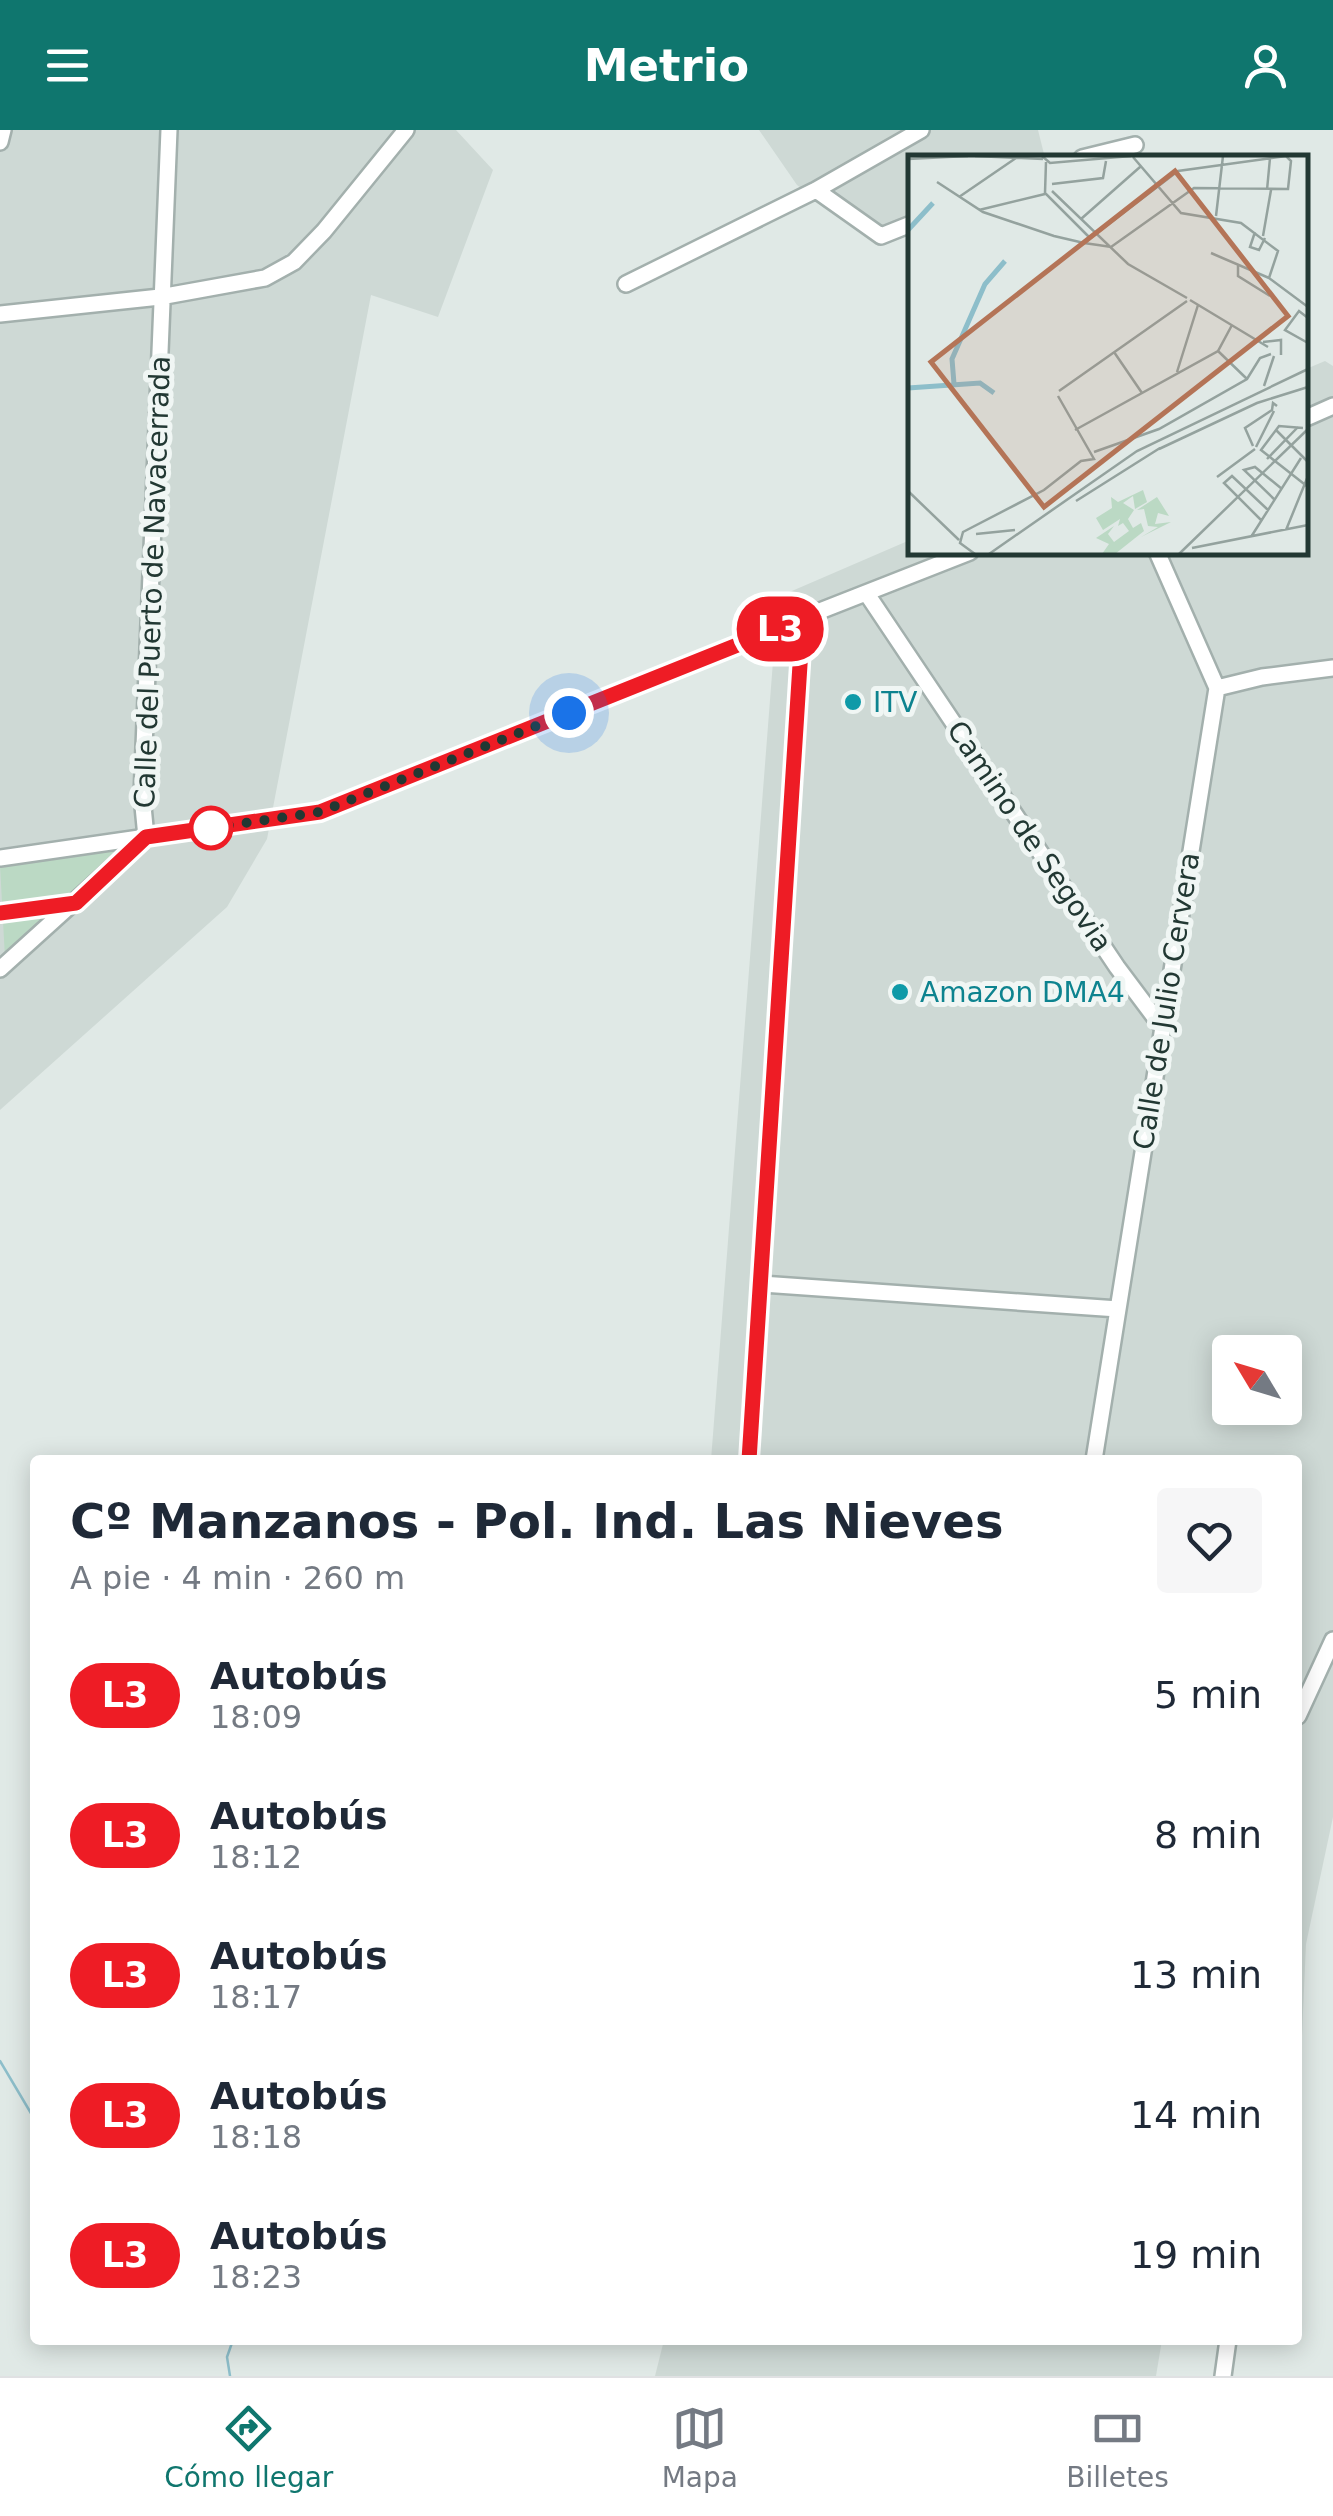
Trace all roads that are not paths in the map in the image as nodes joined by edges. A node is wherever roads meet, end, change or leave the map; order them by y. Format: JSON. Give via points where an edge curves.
{"nodes":[{"id":1,"x":3,"y":130,"type":"edge"},
{"id":2,"x":169,"y":130,"type":"edge"},
{"id":3,"x":406,"y":130,"type":"edge"},
{"id":4,"x":921,"y":130,"type":"edge"},
{"id":5,"x":0,"y":142,"type":"edge"},
{"id":6,"x":1135,"y":145,"type":"dead end"},
{"id":7,"x":1094,"y":155,"type":"edge"},
{"id":8,"x":816,"y":190,"type":"junction"},
{"id":9,"x":908,"y":225,"type":"edge"},
{"id":10,"x":626,"y":284,"type":"dead end"},
{"id":11,"x":160,"y":298,"type":"junction"},
{"id":12,"x":0,"y":314,"type":"edge"},
{"id":13,"x":1333,"y":406,"type":"edge"},
{"id":14,"x":1308,"y":417,"type":"edge"},
{"id":15,"x":963,"y":555,"type":"edge"},
{"id":16,"x":1158,"y":555,"type":"edge"},
{"id":17,"x":867,"y":594,"type":"junction"},
{"id":18,"x":802,"y":618,"type":"junction"},
{"id":19,"x":780,"y":628,"type":"junction"},
{"id":20,"x":795,"y":636,"type":"junction"},
{"id":21,"x":1333,"y":668,"type":"edge"},
{"id":22,"x":1217,"y":688,"type":"junction"},
{"id":23,"x":142,"y":796,"type":"junction"},
{"id":24,"x":174,"y":834,"type":"junction"},
{"id":25,"x":146,"y":837,"type":"junction"},
{"id":26,"x":0,"y":858,"type":"edge"},
{"id":27,"x":76,"y":903,"type":"junction"},
{"id":28,"x":0,"y":913,"type":"edge"},
{"id":29,"x":0,"y":969,"type":"edge"},
{"id":30,"x":1162,"y":1027,"type":"junction"},
{"id":31,"x":761,"y":1284,"type":"junction"},
{"id":32,"x":1118,"y":1309,"type":"junction"},
{"id":33,"x":749,"y":1455,"type":"edge"},
{"id":34,"x":1095,"y":1455,"type":"edge"},
{"id":35,"x":1333,"y":1640,"type":"edge"},
{"id":36,"x":1302,"y":1707,"type":"edge"},
{"id":37,"x":1227,"y":2345,"type":"edge"},
{"id":38,"x":1223,"y":2376,"type":"edge"}],
"edges":[{"from":1,"to":5,"type":"street"},
{"from":2,"to":11,"type":"street","name":"Calle del Puerto de Navacerrada"},
{"from":3,"to":11,"type":"street","via":[[294,262],[265,278]]},
{"from":4,"to":8,"type":"street"},
{"from":6,"to":7,"type":"street"},
{"from":8,"to":9,"type":"street","via":[[881,236]]},
{"from":8,"to":10,"type":"street"},
{"from":11,"to":12,"type":"street"},
{"from":11,"to":23,"type":"street","name":"Calle del Puerto de Navacerrada"},
{"from":13,"to":14,"type":"street"},
{"from":15,"to":17,"type":"street"},
{"from":16,"to":22,"type":"street"},
{"from":17,"to":18,"type":"street"},
{"from":17,"to":30,"type":"street","name":"Camino de Segovia"},
{"from":18,"to":19,"type":"street","via":[[786,614]]},
{"from":18,"to":20,"type":"street"},
{"from":19,"to":20,"type":"street"},
{"from":19,"to":24,"type":"street","via":[[320,812]]},
{"from":20,"to":31,"type":"street","via":[[801,649]]},
{"from":21,"to":22,"type":"street"},
{"from":22,"to":30,"type":"street","name":"Calle de Julio Cervera"},
{"from":23,"to":24,"type":"street","via":[[155,820]]},
{"from":23,"to":25,"type":"street","name":"Calle del Puerto de Navacerrada"},
{"from":24,"to":25,"type":"street"},
{"from":25,"to":26,"type":"street"},
{"from":25,"to":27,"type":"street","name":"Calle del Puerto de Navacerrada"},
{"from":27,"to":28,"type":"street"},
{"from":27,"to":29,"type":"street","name":"Calle del Puerto de Navacerrada"},
{"from":30,"to":32,"type":"street","name":"Calle de Julio Cervera"},
{"from":31,"to":32,"type":"street"},
{"from":31,"to":33,"type":"street"},
{"from":32,"to":34,"type":"street","name":"Calle de Julio Cervera"},
{"from":35,"to":36,"type":"street"},
{"from":37,"to":38,"type":"street"}]}
